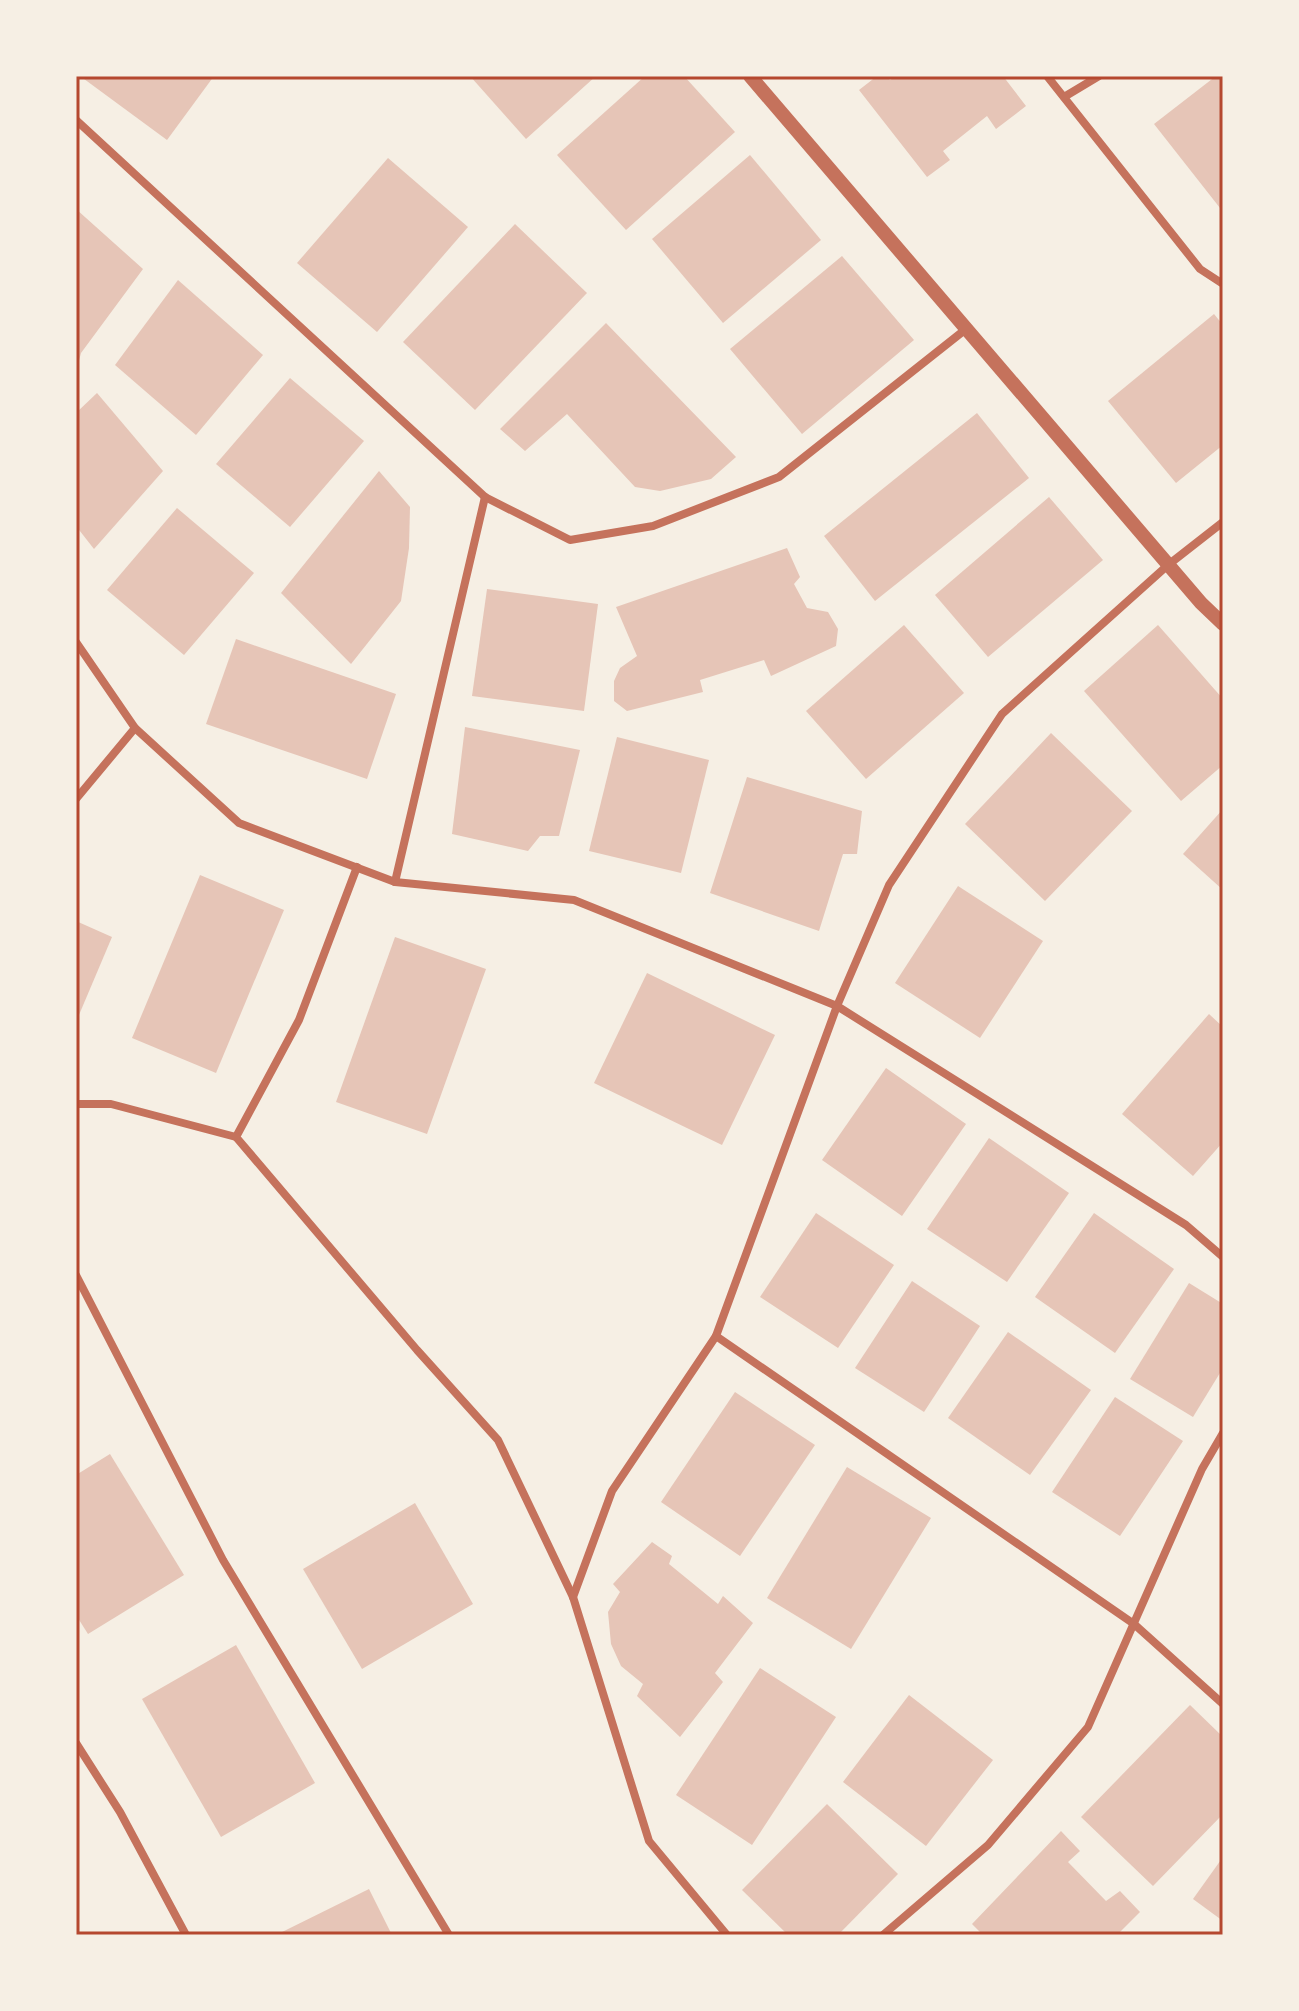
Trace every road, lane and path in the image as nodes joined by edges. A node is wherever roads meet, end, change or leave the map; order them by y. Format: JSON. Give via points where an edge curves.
{"nodes":[{"id":1,"x":750,"y":76,"type":"edge"},
{"id":2,"x":1047,"y":76,"type":"edge"},
{"id":3,"x":1099,"y":76,"type":"edge"},
{"id":4,"x":1064,"y":97,"type":"junction"},
{"id":5,"x":76,"y":120,"type":"edge"},
{"id":6,"x":1223,"y":284,"type":"edge"},
{"id":7,"x":966,"y":329,"type":"junction"},
{"id":8,"x":485,"y":497,"type":"junction"},
{"id":9,"x":1223,"y":522,"type":"edge"},
{"id":10,"x":1168,"y":565,"type":"junction"},
{"id":11,"x":1223,"y":624,"type":"edge"},
{"id":12,"x":76,"y":642,"type":"edge"},
{"id":13,"x":135,"y":728,"type":"junction"},
{"id":14,"x":76,"y":799,"type":"edge"},
{"id":15,"x":357,"y":867,"type":"junction"},
{"id":16,"x":395,"y":882,"type":"junction"},
{"id":17,"x":837,"y":1006,"type":"junction"},
{"id":18,"x":76,"y":1104,"type":"edge"},
{"id":19,"x":236,"y":1137,"type":"junction"},
{"id":20,"x":1223,"y":1257,"type":"edge"},
{"id":21,"x":76,"y":1275,"type":"edge"},
{"id":22,"x":716,"y":1336,"type":"junction"},
{"id":23,"x":1223,"y":1433,"type":"edge"},
{"id":24,"x":573,"y":1597,"type":"junction"},
{"id":25,"x":1134,"y":1624,"type":"junction"},
{"id":26,"x":1223,"y":1704,"type":"edge"},
{"id":27,"x":76,"y":1743,"type":"edge"},
{"id":28,"x":186,"y":1935,"type":"edge"},
{"id":29,"x":449,"y":1935,"type":"edge"},
{"id":30,"x":727,"y":1935,"type":"edge"},
{"id":31,"x":883,"y":1935,"type":"edge"}],
"edges":[{"from":1,"to":7,"type":"street"},
{"from":2,"to":4,"type":"street"},
{"from":3,"to":4,"type":"street"},
{"from":4,"to":6,"type":"street","via":[[1200,269]]},
{"from":5,"to":8,"type":"street"},
{"from":7,"to":8,"type":"street","via":[[779,477],[653,526],[570,540]]},
{"from":7,"to":10,"type":"street"},
{"from":8,"to":16,"type":"street"},
{"from":9,"to":10,"type":"street"},
{"from":10,"to":11,"type":"street"},
{"from":10,"to":17,"type":"street","via":[[1002,714],[889,885]]},
{"from":12,"to":13,"type":"street"},
{"from":13,"to":14,"type":"street"},
{"from":13,"to":15,"type":"street","via":[[239,823]]},
{"from":15,"to":16,"type":"street"},
{"from":15,"to":19,"type":"street","via":[[299,1020]]},
{"from":16,"to":17,"type":"street","via":[[574,900]]},
{"from":17,"to":20,"type":"street","via":[[1186,1225]]},
{"from":17,"to":22,"type":"street"},
{"from":18,"to":19,"type":"street","via":[[111,1104]]},
{"from":19,"to":24,"type":"street","via":[[498,1440]]},
{"from":21,"to":29,"type":"street","via":[[223,1560]]},
{"from":22,"to":24,"type":"street","via":[[612,1491]]},
{"from":22,"to":25,"type":"street"},
{"from":23,"to":25,"type":"street"},
{"from":24,"to":30,"type":"street","via":[[649,1841]]},
{"from":25,"to":26,"type":"street"},
{"from":25,"to":31,"type":"street","via":[[1088,1727],[988,1845]]},
{"from":27,"to":28,"type":"street"}]}
